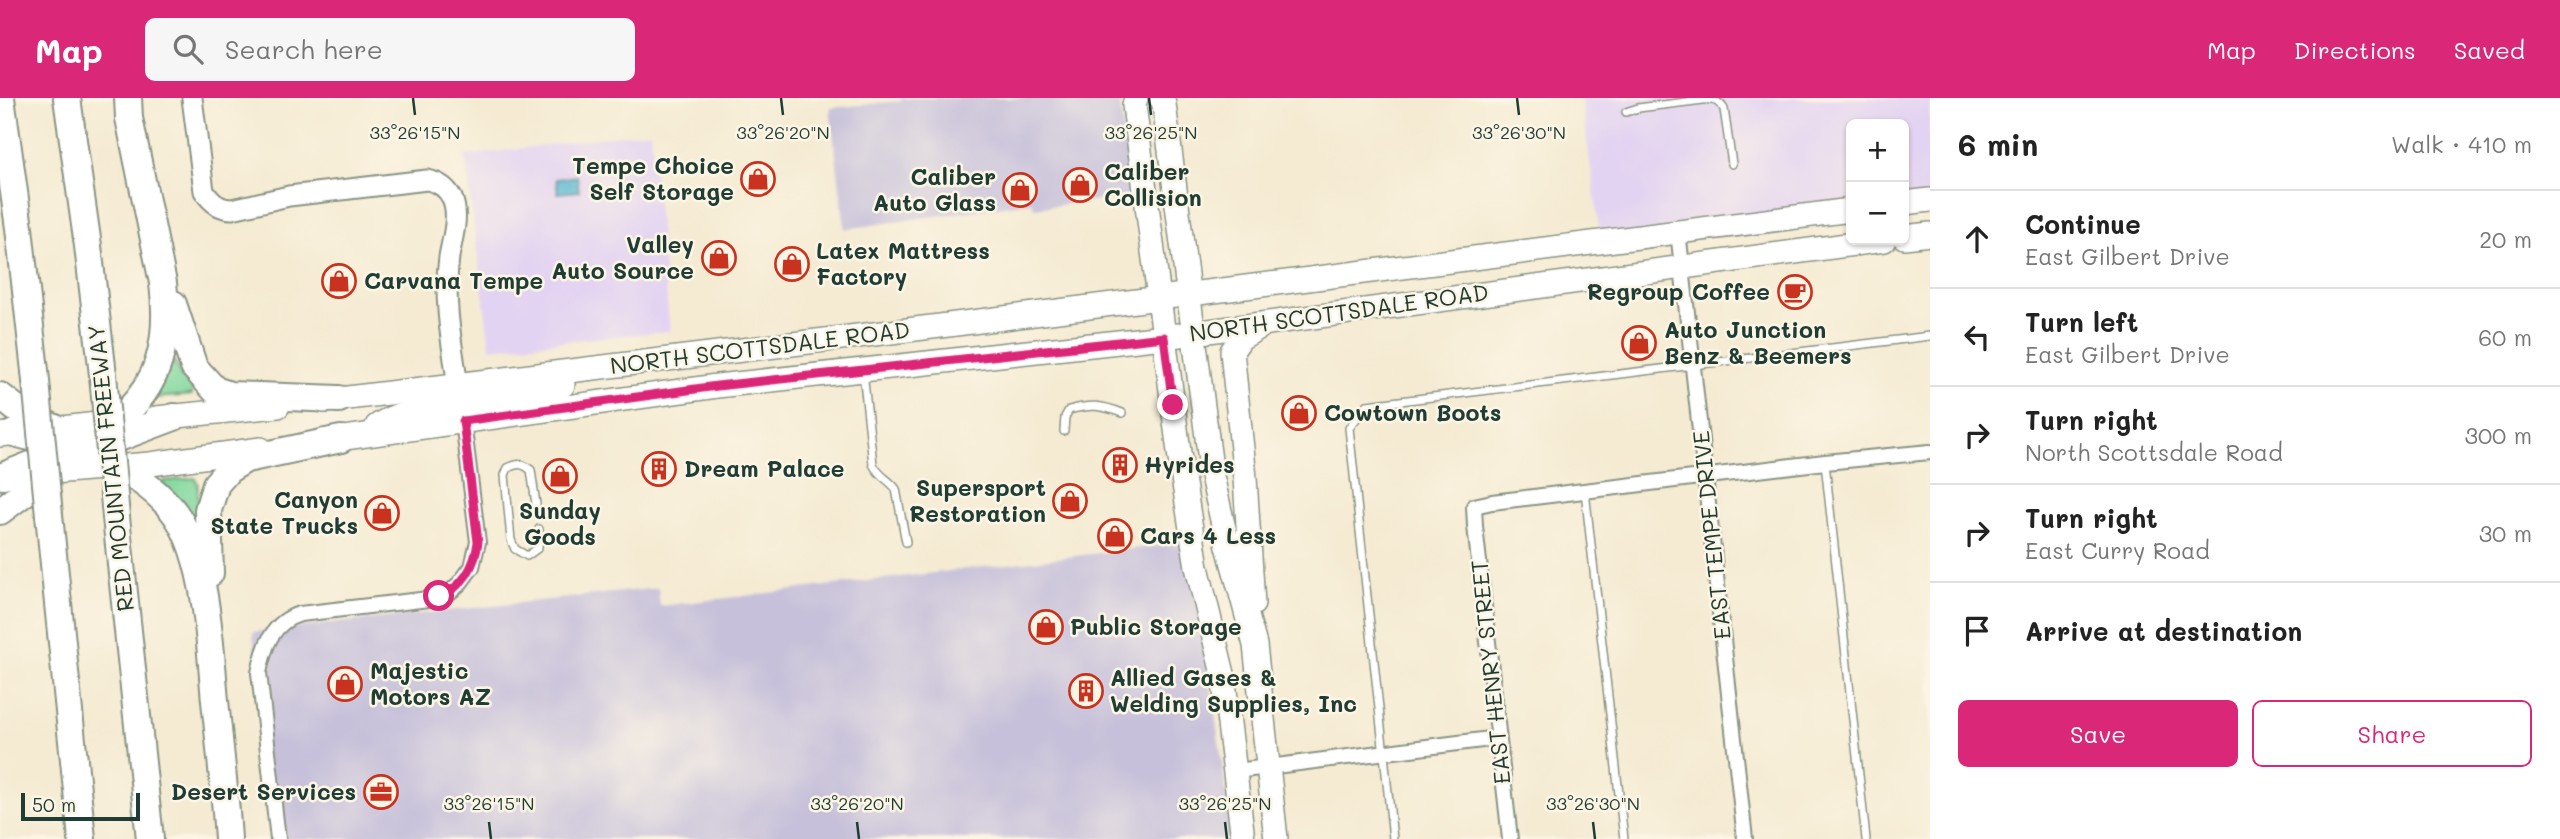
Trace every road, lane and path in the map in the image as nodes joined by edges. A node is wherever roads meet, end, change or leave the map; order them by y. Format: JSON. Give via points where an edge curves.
{"nodes":[{"id":1,"x":1,"y":98,"type":"edge"},
{"id":2,"x":67,"y":98,"type":"edge"},
{"id":3,"x":128,"y":98,"type":"edge"},
{"id":4,"x":192,"y":98,"type":"edge"},
{"id":5,"x":1136,"y":98,"type":"edge"},
{"id":6,"x":1161,"y":98,"type":"edge"},
{"id":7,"x":1626,"y":112,"type":"dead end"},
{"id":8,"x":1731,"y":164,"type":"dead end"},
{"id":9,"x":1930,"y":200,"type":"edge"},
{"id":10,"x":1909,"y":202,"type":"edge"},
{"id":11,"x":1846,"y":211,"type":"edge"},
{"id":12,"x":1678,"y":231,"type":"junction"},
{"id":13,"x":1930,"y":234,"type":"edge"},
{"id":14,"x":1909,"y":236,"type":"edge"},
{"id":15,"x":1846,"y":245,"type":"edge"},
{"id":16,"x":1683,"y":266,"type":"junction"},
{"id":17,"x":163,"y":284,"type":"junction"},
{"id":18,"x":1188,"y":295,"type":"junction"},
{"id":19,"x":1159,"y":298,"type":"junction"},
{"id":20,"x":1268,"y":323,"type":"junction"},
{"id":21,"x":1193,"y":332,"type":"junction"},
{"id":22,"x":1930,"y":336,"type":"edge"},
{"id":23,"x":1164,"y":337,"type":"junction"},
{"id":24,"x":1693,"y":364,"type":"junction"},
{"id":25,"x":613,"y":366,"type":"junction"},
{"id":26,"x":863,"y":371,"type":"junction"},
{"id":27,"x":458,"y":386,"type":"junction"},
{"id":28,"x":0,"y":396,"type":"edge"},
{"id":29,"x":338,"y":399,"type":"junction"},
{"id":30,"x":1122,"y":413,"type":"dead end"},
{"id":31,"x":174,"y":417,"type":"junction"},
{"id":32,"x":463,"y":421,"type":"junction"},
{"id":33,"x":115,"y":422,"type":"junction"},
{"id":34,"x":57,"y":429,"type":"junction"},
{"id":35,"x":1064,"y":432,"type":"dead end"},
{"id":36,"x":7,"y":434,"type":"edge"},
{"id":37,"x":350,"y":438,"type":"junction"},
{"id":38,"x":86,"y":447,"type":"junction"},
{"id":39,"x":1930,"y":452,"type":"edge"},
{"id":40,"x":1825,"y":462,"type":"junction"},
{"id":41,"x":150,"y":464,"type":"junction"},
{"id":42,"x":116,"y":466,"type":"junction"},
{"id":43,"x":50,"y":472,"type":"junction"},
{"id":44,"x":1,"y":477,"type":"edge"},
{"id":45,"x":1706,"y":477,"type":"junction"},
{"id":46,"x":1586,"y":491,"type":"junction"},
{"id":47,"x":536,"y":504,"type":"dead end"},
{"id":48,"x":0,"y":511,"type":"edge"},
{"id":49,"x":539,"y":529,"type":"dead end"},
{"id":50,"x":906,"y":542,"type":"dead end"},
{"id":51,"x":206,"y":613,"type":"junction"},
{"id":52,"x":1255,"y":645,"type":"junction"},
{"id":53,"x":1498,"y":738,"type":"junction"},
{"id":54,"x":1384,"y":752,"type":"junction"},
{"id":55,"x":1268,"y":767,"type":"junction"},
{"id":56,"x":1236,"y":771,"type":"junction"},
{"id":57,"x":82,"y":839,"type":"edge"},
{"id":58,"x":150,"y":839,"type":"edge"},
{"id":59,"x":228,"y":839,"type":"edge"},
{"id":60,"x":278,"y":839,"type":"edge"},
{"id":61,"x":1243,"y":839,"type":"edge"},
{"id":62,"x":1276,"y":839,"type":"edge"},
{"id":63,"x":1393,"y":839,"type":"edge"},
{"id":64,"x":1510,"y":839,"type":"edge"},
{"id":65,"x":1624,"y":839,"type":"edge"},
{"id":66,"x":1745,"y":839,"type":"edge"},
{"id":67,"x":1866,"y":839,"type":"edge"}],
"edges":[{"from":1,"to":57,"type":"highway","bridge":true,"via":[[35,371]]},
{"from":2,"to":58,"type":"highway","name":"RED MOUNTAIN FREEWAY","bridge":true,"via":[[89,246]]},
{"from":3,"to":17,"type":"highway"},
{"from":4,"to":27,"type":"street","via":[[204,191],[223,208],[427,180],[447,191],[456,217],[447,276]]},
{"from":5,"to":19,"type":"main road"},
{"from":6,"to":18,"type":"main road"},
{"from":7,"to":8,"type":"lane","via":[[1711,99],[1719,102],[1724,109]]},
{"from":9,"to":10,"type":"main road"},
{"from":11,"to":12,"type":"main road","name":"NORTH SCOTTSDALE ROAD"},
{"from":12,"to":16,"type":"street","name":"EAST TEMPE DRIVE"},
{"from":12,"to":18,"type":"main road","name":"NORTH SCOTTSDALE ROAD"},
{"from":13,"to":14,"type":"main road"},
{"from":15,"to":16,"type":"main road","name":"NORTH SCOTTSDALE ROAD"},
{"from":16,"to":20,"type":"main road","name":"NORTH SCOTTSDALE ROAD"},
{"from":16,"to":24,"type":"street","name":"EAST TEMPE DRIVE"},
{"from":17,"to":29,"type":"highway","via":[[194,367],[215,390],[230,395]]},
{"from":17,"to":33,"type":"highway","via":[[166,332],[159,360],[138,403]]},
{"from":18,"to":19,"type":"main road","name":"NORTH SCOTTSDALE ROAD"},
{"from":18,"to":21,"type":"main road"},
{"from":19,"to":23,"type":"main road"},
{"from":19,"to":25,"type":"main road","name":"NORTH SCOTTSDALE ROAD"},
{"from":20,"to":21,"type":"main road","name":"NORTH SCOTTSDALE ROAD"},
{"from":20,"to":52,"type":"main road","via":[[1241,338],[1232,351]]},
{"from":21,"to":23,"type":"main road","name":"NORTH SCOTTSDALE ROAD"},
{"from":21,"to":52,"type":"main road","via":[[1212,476]]},
{"from":22,"to":24,"type":"lane"},
{"from":23,"to":26,"type":"main road","name":"NORTH SCOTTSDALE ROAD"},
{"from":23,"to":56,"type":"main road","via":[[1197,567],[1223,674]]},
{"from":24,"to":45,"type":"street","name":"EAST TEMPE DRIVE"},
{"from":24,"to":54,"type":"lane","via":[[1367,405],[1349,428]]},
{"from":25,"to":27,"type":"main road","name":"NORTH SCOTTSDALE ROAD"},
{"from":25,"to":32,"type":"main road","via":[[527,394],[473,402],[463,411]]},
{"from":26,"to":32,"type":"main road","name":"NORTH SCOTTSDALE ROAD"},
{"from":26,"to":50,"type":"lane","via":[[873,464],[878,475],[896,489]]},
{"from":27,"to":29,"type":"main road","name":"NORTH SCOTTSDALE ROAD"},
{"from":27,"to":37,"type":"main road","via":[[453,402],[388,419]]},
{"from":28,"to":34,"type":"highway","via":[[22,413]]},
{"from":29,"to":31,"type":"main road","name":"NORTH SCOTTSDALE ROAD"},
{"from":30,"to":35,"type":"lane","via":[[1102,405],[1069,410]]},
{"from":31,"to":33,"type":"main road","name":"NORTH SCOTTSDALE ROAD"},
{"from":31,"to":38,"type":"highway"},
{"from":32,"to":37,"type":"main road","name":"NORTH SCOTTSDALE ROAD"},
{"from":32,"to":60,"type":"street","via":[[478,542],[472,566],[460,583],[429,599],[287,618],[263,652],[259,673]]},
{"from":33,"to":34,"type":"main road","name":"NORTH SCOTTSDALE ROAD"},
{"from":33,"to":38,"type":"highway"},
{"from":34,"to":36,"type":"main road","name":"NORTH SCOTTSDALE ROAD"},
{"from":34,"to":38,"type":"highway"},
{"from":36,"to":38,"type":"highway"},
{"from":37,"to":41,"type":"main road","name":"NORTH SCOTTSDALE ROAD"},
{"from":37,"to":51,"type":"highway","via":[[246,460],[216,484],[208,510],[211,566]]},
{"from":38,"to":41,"type":"highway"},
{"from":38,"to":42,"type":"highway"},
{"from":38,"to":43,"type":"highway"},
{"from":38,"to":44,"type":"highway"},
{"from":39,"to":40,"type":"street"},
{"from":40,"to":45,"type":"street"},
{"from":40,"to":67,"type":"lane"},
{"from":41,"to":42,"type":"main road","name":"NORTH SCOTTSDALE ROAD"},
{"from":42,"to":43,"type":"main road","name":"NORTH SCOTTSDALE ROAD"},
{"from":42,"to":51,"type":"highway","via":[[170,507],[181,524],[192,546]]},
{"from":43,"to":44,"type":"main road","name":"NORTH SCOTTSDALE ROAD"},
{"from":43,"to":48,"type":"highway"},
{"from":45,"to":46,"type":"street"},
{"from":45,"to":66,"type":"street","name":"EAST TEMPE DRIVE"},
{"from":46,"to":53,"type":"street","name":"EAST HENRY STREET","via":[[1475,506]]},
{"from":46,"to":65,"type":"lane"},
{"from":47,"to":49,"type":"lane","via":[[531,470],[524,464],[508,468],[505,475],[515,549],[527,556],[538,548]]},
{"from":51,"to":59,"type":"highway"},
{"from":52,"to":55,"type":"main road"},
{"from":53,"to":54,"type":"street"},
{"from":53,"to":64,"type":"street","name":"EAST HENRY STREET"},
{"from":54,"to":55,"type":"street"},
{"from":54,"to":63,"type":"lane"},
{"from":55,"to":56,"type":"street"},
{"from":55,"to":62,"type":"main road"},
{"from":56,"to":61,"type":"main road"}]}
